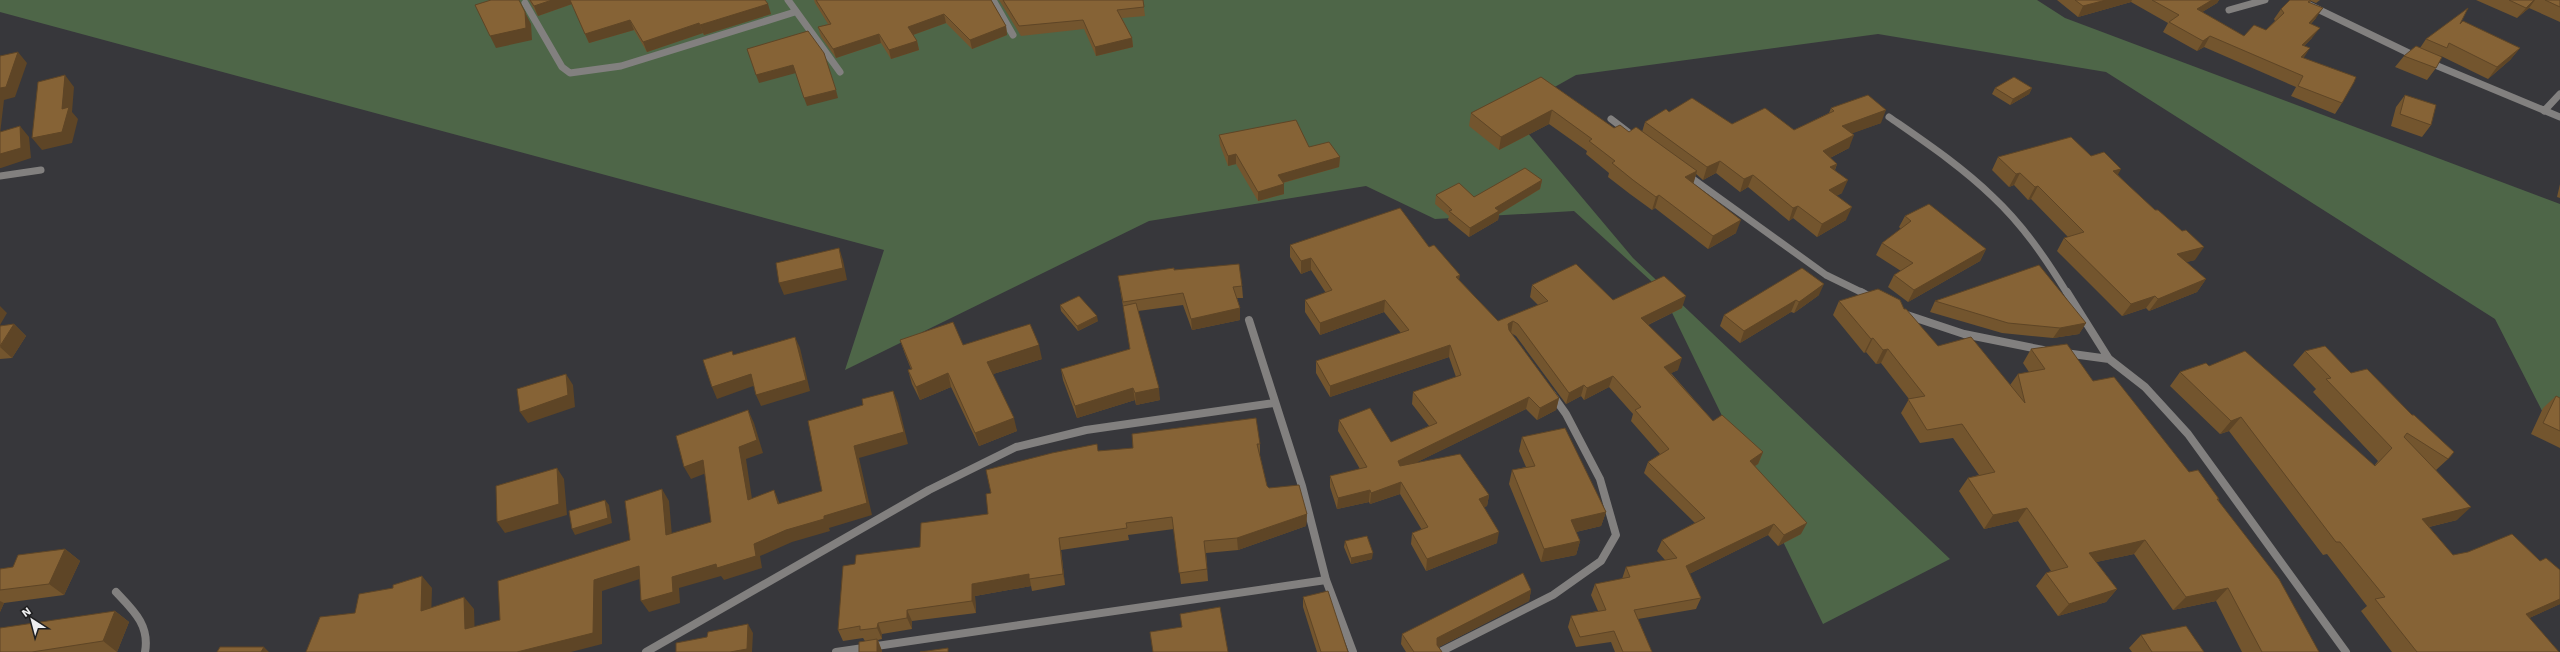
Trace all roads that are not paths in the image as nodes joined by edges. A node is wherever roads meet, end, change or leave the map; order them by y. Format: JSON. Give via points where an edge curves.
{"nodes":[{"id":1,"x":788,"y":0,"type":"edge"},
{"id":2,"x":993,"y":0,"type":"edge"},
{"id":3,"x":2265,"y":0,"type":"edge"},
{"id":4,"x":2299,"y":0,"type":"edge"},
{"id":5,"x":525,"y":3,"type":"dead end"},
{"id":6,"x":2229,"y":10,"type":"dead end"},
{"id":7,"x":795,"y":12,"type":"junction"},
{"id":8,"x":1012,"y":35,"type":"dead end"},
{"id":9,"x":840,"y":72,"type":"dead end"},
{"id":10,"x":2560,"y":94,"type":"edge"},
{"id":11,"x":2544,"y":111,"type":"junction"},
{"id":12,"x":1889,"y":117,"type":"dead end"},
{"id":13,"x":2560,"y":117,"type":"edge"},
{"id":14,"x":1611,"y":119,"type":"dead end"},
{"id":15,"x":1636,"y":138,"type":"edge"},
{"id":16,"x":41,"y":170,"type":"dead end"},
{"id":17,"x":1680,"y":170,"type":"edge"},
{"id":18,"x":0,"y":176,"type":"edge"},
{"id":19,"x":1881,"y":303,"type":"edge"},
{"id":20,"x":1895,"y":310,"type":"edge"},
{"id":21,"x":1249,"y":320,"type":"dead end"},
{"id":22,"x":2109,"y":359,"type":"junction"},
{"id":23,"x":1543,"y":383,"type":"edge"},
{"id":24,"x":1274,"y":403,"type":"junction"},
{"id":25,"x":1326,"y":580,"type":"junction"},
{"id":26,"x":116,"y":592,"type":"dead end"},
{"id":27,"x":145,"y":652,"type":"edge"},
{"id":28,"x":646,"y":652,"type":"edge"},
{"id":29,"x":836,"y":652,"type":"edge"},
{"id":30,"x":1353,"y":652,"type":"edge"},
{"id":31,"x":1440,"y":652,"type":"edge"},
{"id":32,"x":2346,"y":652,"type":"edge"}],
"edges":[{"from":1,"to":7,"type":"street"},
{"from":2,"to":8,"type":"street"},
{"from":3,"to":6,"type":"street"},
{"from":4,"to":11,"type":"street","via":[[2392,46]]},
{"from":5,"to":7,"type":"street","via":[[562,67],[570,73],[621,66]]},
{"from":7,"to":9,"type":"street"},
{"from":10,"to":11,"type":"street"},
{"from":11,"to":13,"type":"street"},
{"from":12,"to":22,"type":"street","via":[[1968,173],[2008,212],[2038,251]]},
{"from":14,"to":15,"type":"street"},
{"from":16,"to":18,"type":"street"},
{"from":17,"to":19,"type":"street","via":[[1826,275]]},
{"from":20,"to":22,"type":"street","via":[[1964,334],[2055,352]]},
{"from":21,"to":24,"type":"street"},
{"from":22,"to":32,"type":"street","via":[[2146,387],[2188,434]]},
{"from":23,"to":31,"type":"street","via":[[1566,414],[1600,479],[1616,535],[1601,561],[1554,595]]},
{"from":24,"to":25,"type":"street","via":[[1302,486]]},
{"from":24,"to":28,"type":"street","via":[[1086,430],[1016,447],[929,490]]},
{"from":25,"to":29,"type":"street"},
{"from":25,"to":30,"type":"street"},
{"from":26,"to":27,"type":"street","via":[[144,623],[148,643]]}]}
